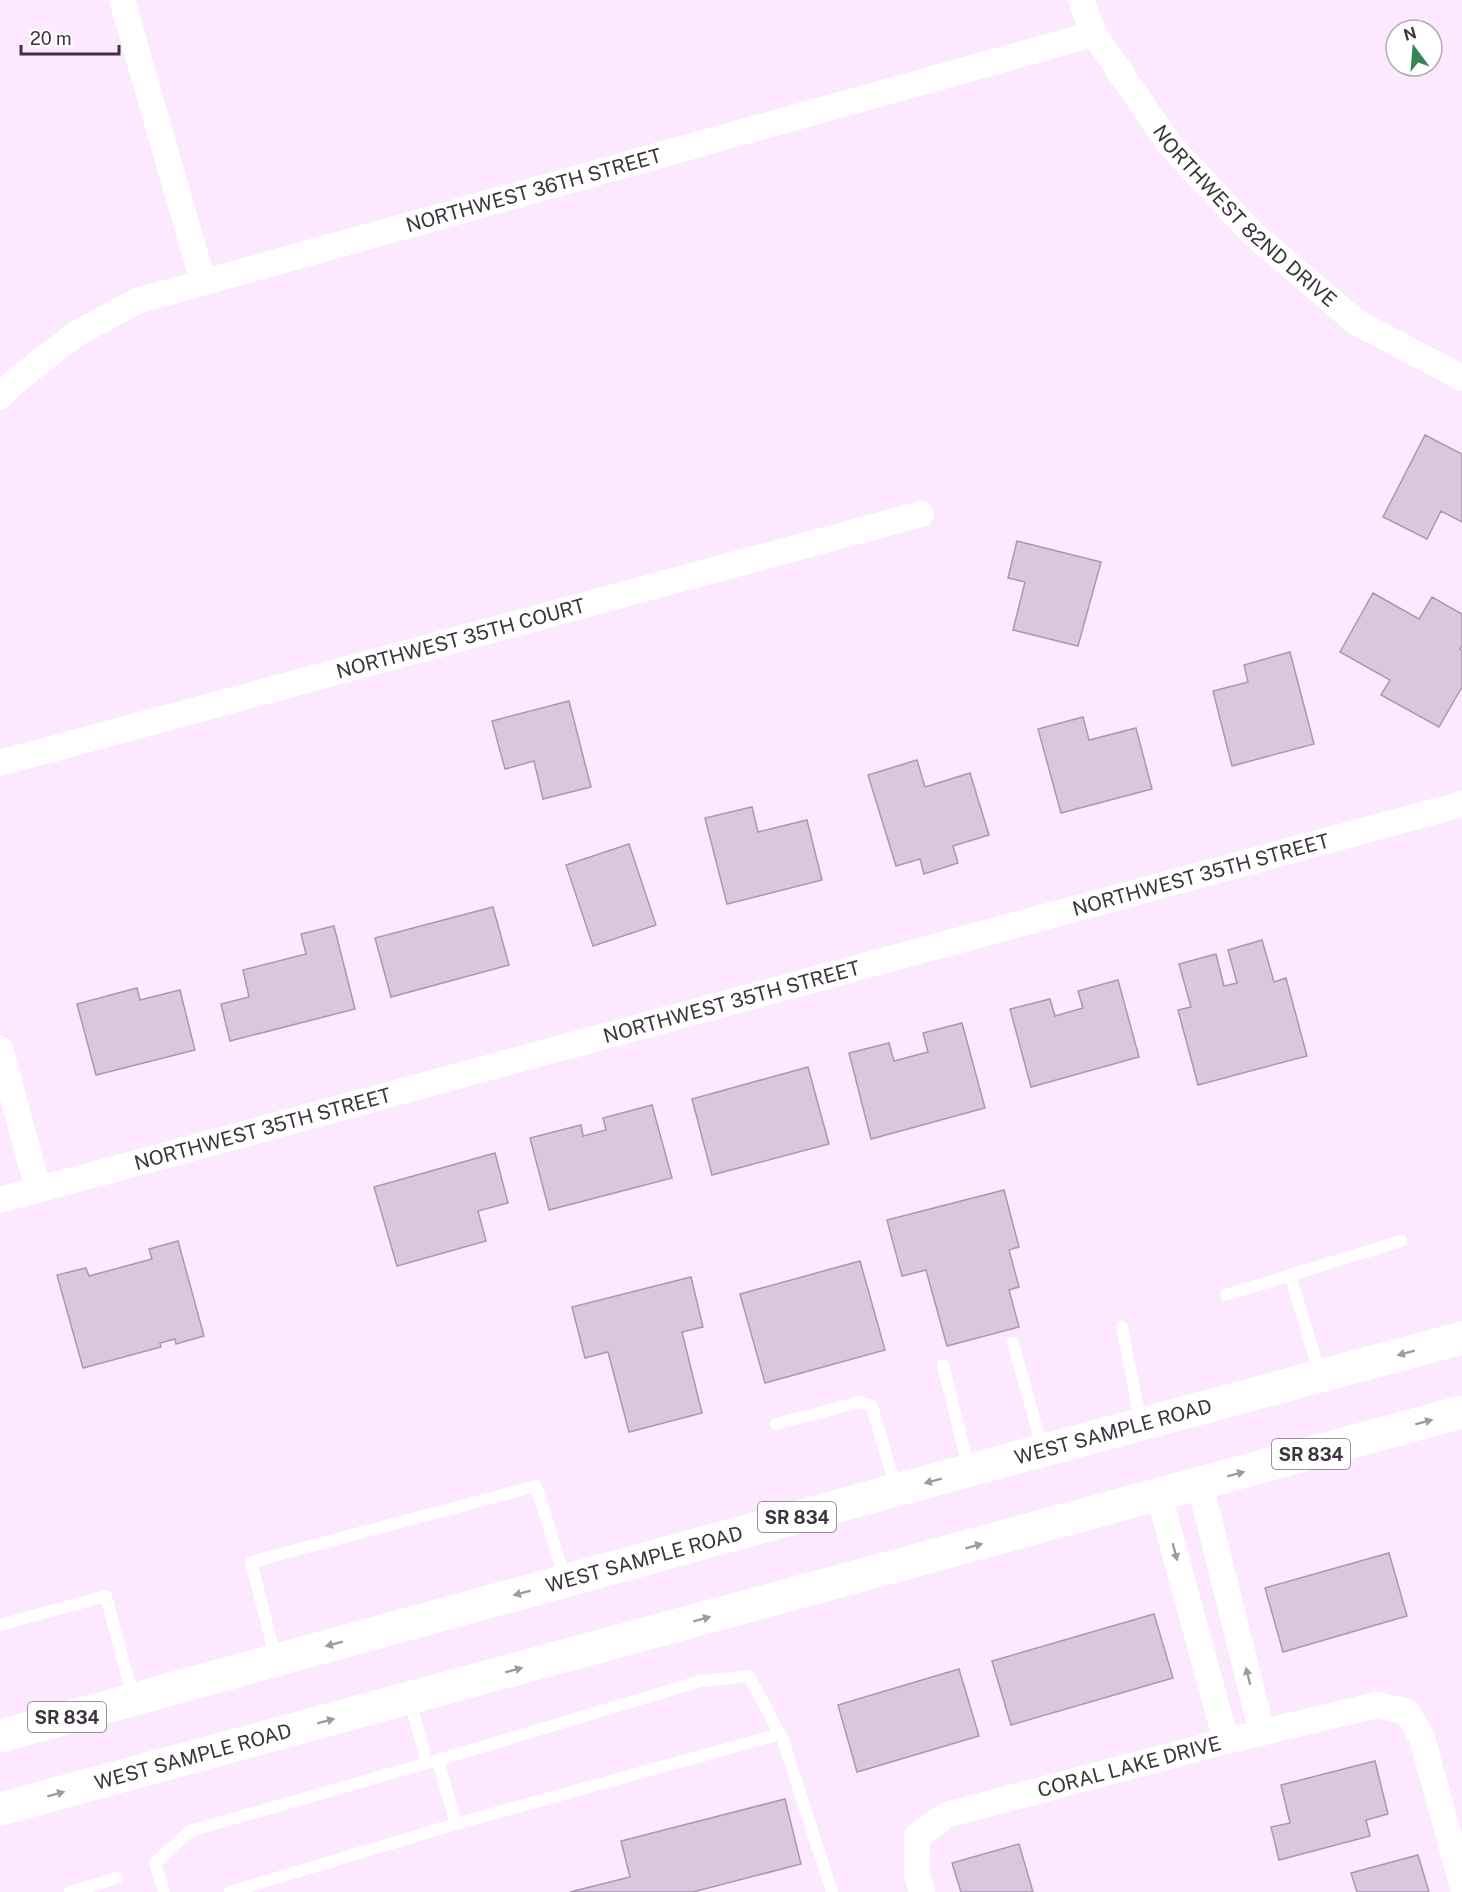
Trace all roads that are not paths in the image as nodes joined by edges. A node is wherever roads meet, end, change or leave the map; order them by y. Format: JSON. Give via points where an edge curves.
{"nodes":[{"id":1,"x":122,"y":0,"type":"edge"},
{"id":2,"x":1080,"y":0,"type":"edge"},
{"id":3,"x":1094,"y":34,"type":"junction"},
{"id":4,"x":203,"y":282,"type":"junction"},
{"id":5,"x":1462,"y":378,"type":"edge"},
{"id":6,"x":0,"y":396,"type":"edge"},
{"id":7,"x":921,"y":514,"type":"dead end"},
{"id":8,"x":0,"y":763,"type":"edge"},
{"id":9,"x":1462,"y":804,"type":"edge"},
{"id":10,"x":0,"y":1049,"type":"edge"},
{"id":11,"x":38,"y":1189,"type":"junction"},
{"id":12,"x":0,"y":1200,"type":"edge"},
{"id":13,"x":1401,"y":1241,"type":"dead end"},
{"id":14,"x":1290,"y":1275,"type":"junction"},
{"id":15,"x":1226,"y":1295,"type":"dead end"},
{"id":16,"x":1122,"y":1327,"type":"dead end"},
{"id":17,"x":1462,"y":1338,"type":"edge"},
{"id":18,"x":1013,"y":1343,"type":"dead end"},
{"id":19,"x":943,"y":1365,"type":"dead end"},
{"id":20,"x":1321,"y":1376,"type":"junction"},
{"id":21,"x":1462,"y":1412,"type":"edge"},
{"id":22,"x":776,"y":1424,"type":"dead end"},
{"id":23,"x":1141,"y":1424,"type":"junction"},
{"id":24,"x":1043,"y":1451,"type":"junction"},
{"id":25,"x":969,"y":1471,"type":"junction"},
{"id":26,"x":1200,"y":1484,"type":"junction"},
{"id":27,"x":896,"y":1490,"type":"junction"},
{"id":28,"x":1160,"y":1495,"type":"junction"},
{"id":29,"x":566,"y":1581,"type":"junction"},
{"id":30,"x":0,"y":1625,"type":"edge"},
{"id":31,"x":276,"y":1660,"type":"junction"},
{"id":32,"x":133,"y":1699,"type":"junction"},
{"id":33,"x":410,"y":1699,"type":"junction"},
{"id":34,"x":1262,"y":1732,"type":"junction"},
{"id":35,"x":780,"y":1734,"type":"junction"},
{"id":36,"x":0,"y":1736,"type":"edge"},
{"id":37,"x":1226,"y":1741,"type":"junction"},
{"id":38,"x":433,"y":1762,"type":"junction"},
{"id":39,"x":0,"y":1809,"type":"edge"},
{"id":40,"x":456,"y":1824,"type":"junction"},
{"id":41,"x":117,"y":1878,"type":"dead end"},
{"id":42,"x":1462,"y":1884,"type":"edge"},
{"id":43,"x":70,"y":1892,"type":"edge"},
{"id":44,"x":164,"y":1892,"type":"edge"},
{"id":45,"x":230,"y":1892,"type":"edge"},
{"id":46,"x":832,"y":1892,"type":"edge"},
{"id":47,"x":922,"y":1892,"type":"edge"}],
"edges":[{"from":1,"to":4,"type":"street"},
{"from":2,"to":3,"type":"street","name":"NORTHWEST 82ND DRIVE"},
{"from":3,"to":4,"type":"street","name":"NORTHWEST 36TH STREET"},
{"from":3,"to":5,"type":"street","name":"NORTHWEST 82ND DRIVE","via":[[1170,145],[1252,232],[1356,322]]},
{"from":4,"to":6,"type":"street","name":"NORTHWEST 36TH STREET","via":[[137,301],[76,334]]},
{"from":7,"to":8,"type":"street","name":"NORTHWEST 35TH COURT"},
{"from":9,"to":11,"type":"street","name":"NORTHWEST 35TH STREET"},
{"from":10,"to":11,"type":"street"},
{"from":11,"to":12,"type":"street","name":"NORTHWEST 35TH STREET"},
{"from":13,"to":14,"type":"lane"},
{"from":14,"to":15,"type":"lane"},
{"from":14,"to":20,"type":"lane"},
{"from":16,"to":23,"type":"lane"},
{"from":17,"to":20,"type":"main road","name":"WEST SAMPLE ROAD","number":"SR 834","one_way":true},
{"from":18,"to":24,"type":"lane"},
{"from":19,"to":25,"type":"lane"},
{"from":20,"to":23,"type":"main road","name":"WEST SAMPLE ROAD","number":"SR 834"},
{"from":26,"to":21,"type":"main road","name":"WEST SAMPLE ROAD","number":"SR 834","one_way":true},
{"from":22,"to":27,"type":"lane","via":[[860,1402],[872,1406]]},
{"from":23,"to":24,"type":"main road","name":"WEST SAMPLE ROAD","number":"SR 834"},
{"from":24,"to":25,"type":"main road","name":"WEST SAMPLE ROAD","number":"SR 834"},
{"from":25,"to":27,"type":"main road","name":"WEST SAMPLE ROAD","number":"SR 834","one_way":true},
{"from":26,"to":28,"type":"main road","name":"WEST SAMPLE ROAD","number":"SR 834"},
{"from":34,"to":26,"type":"street","one_way":true},
{"from":27,"to":29,"type":"main road","name":"WEST SAMPLE ROAD","number":"SR 834"},
{"from":33,"to":28,"type":"main road","name":"WEST SAMPLE ROAD","number":"SR 834","one_way":true},
{"from":28,"to":37,"type":"street","name":"CORAL LAKE DRIVE","one_way":true},
{"from":29,"to":31,"type":"main road","name":"WEST SAMPLE ROAD","number":"SR 834","one_way":true},
{"from":29,"to":31,"type":"lane","via":[[536,1486],[251,1562]]},
{"from":30,"to":32,"type":"lane","via":[[106,1596]]},
{"from":31,"to":32,"type":"main road","name":"WEST SAMPLE ROAD","number":"SR 834"},
{"from":32,"to":36,"type":"main road","name":"WEST SAMPLE ROAD","number":"SR 834"},
{"from":33,"to":38,"type":"lane"},
{"from":39,"to":33,"type":"main road","name":"WEST SAMPLE ROAD","number":"SR 834","one_way":true},
{"from":34,"to":37,"type":"street"},
{"from":34,"to":42,"type":"street","via":[[1377,1704],[1407,1712],[1422,1738]]},
{"from":35,"to":38,"type":"lane","via":[[749,1676],[701,1681]]},
{"from":35,"to":40,"type":"lane"},
{"from":35,"to":46,"type":"lane"},
{"from":37,"to":47,"type":"street","name":"CORAL LAKE DRIVE","via":[[946,1815],[917,1836],[917,1874]]},
{"from":38,"to":40,"type":"lane"},
{"from":38,"to":44,"type":"lane","via":[[190,1831],[155,1863]]},
{"from":40,"to":45,"type":"lane"},
{"from":41,"to":43,"type":"lane"}]}
